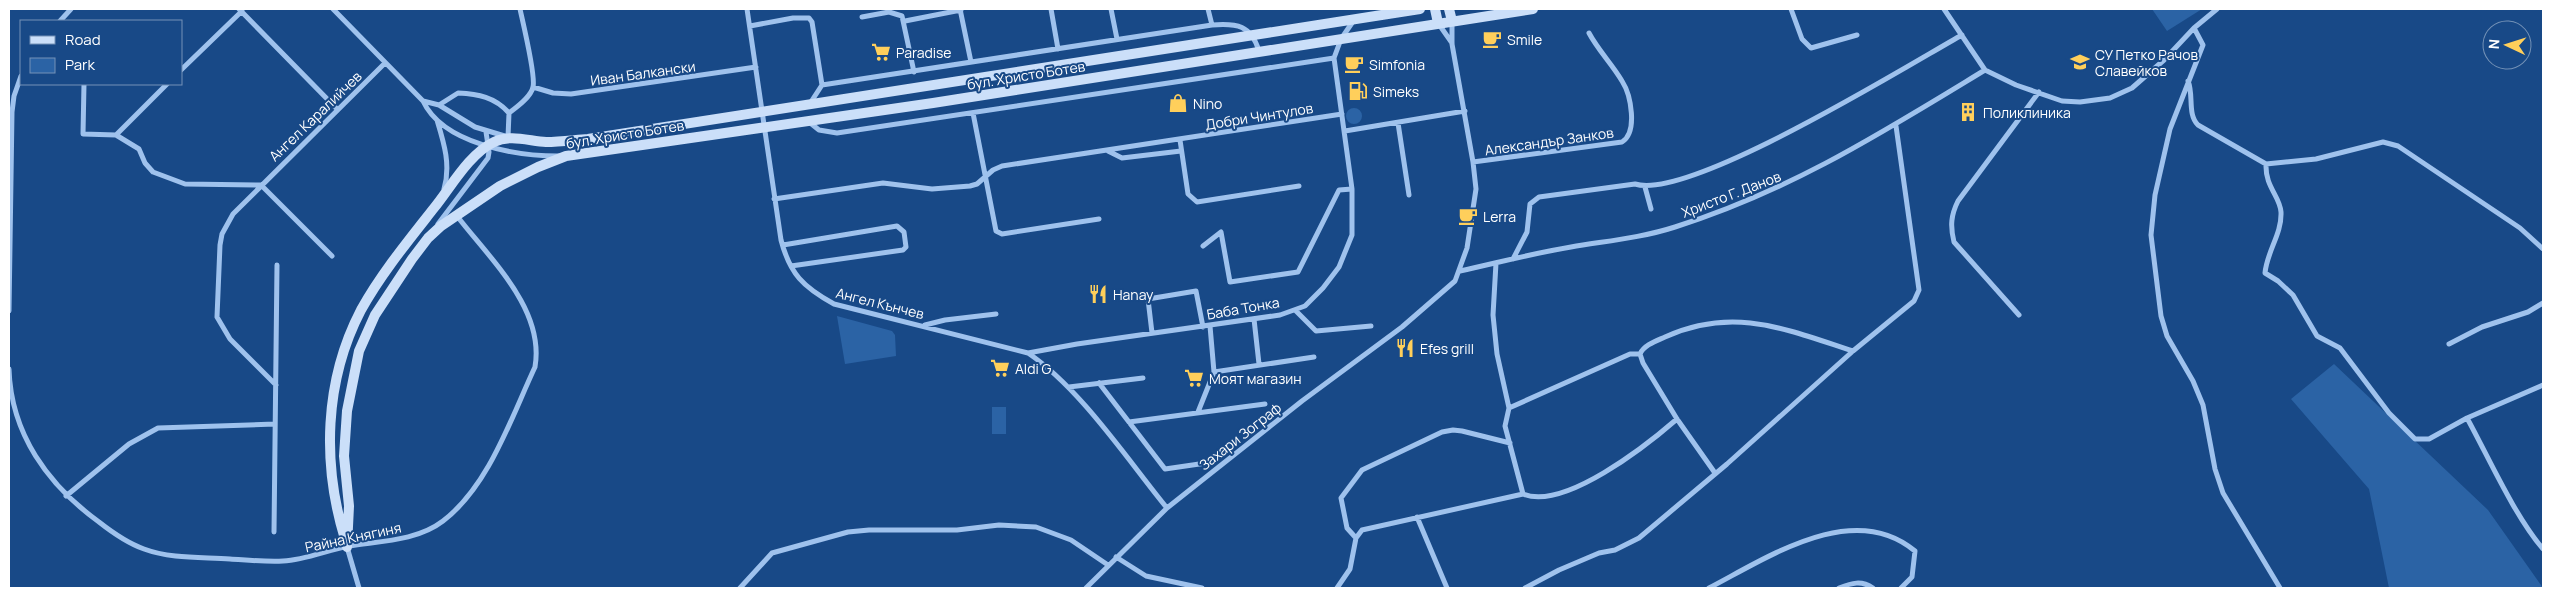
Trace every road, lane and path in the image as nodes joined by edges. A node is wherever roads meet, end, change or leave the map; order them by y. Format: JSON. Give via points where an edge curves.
{"nodes":[{"id":1,"x":71,"y":9,"type":"edge"},
{"id":2,"x":333,"y":9,"type":"edge"},
{"id":3,"x":520,"y":9,"type":"edge"},
{"id":4,"x":747,"y":9,"type":"edge"},
{"id":5,"x":1050,"y":9,"type":"edge"},
{"id":6,"x":1112,"y":9,"type":"edge"},
{"id":7,"x":1208,"y":9,"type":"edge"},
{"id":8,"x":1420,"y":9,"type":"edge"},
{"id":9,"x":1435,"y":9,"type":"edge"},
{"id":10,"x":1449,"y":9,"type":"edge"},
{"id":11,"x":1533,"y":9,"type":"edge"},
{"id":12,"x":1792,"y":9,"type":"edge"},
{"id":13,"x":1944,"y":9,"type":"edge"},
{"id":14,"x":2217,"y":9,"type":"edge"},
{"id":15,"x":241,"y":10,"type":"edge"},
{"id":16,"x":960,"y":10,"type":"edge"},
{"id":17,"x":862,"y":17,"type":"dead end"},
{"id":18,"x":61,"y":20,"type":"edge"},
{"id":19,"x":1354,"y":20,"type":"junction"},
{"id":20,"x":905,"y":21,"type":"junction"},
{"id":21,"x":1452,"y":21,"type":"junction"},
{"id":22,"x":1438,"y":23,"type":"junction"},
{"id":23,"x":1212,"y":25,"type":"junction"},
{"id":24,"x":750,"y":26,"type":"junction"},
{"id":25,"x":2194,"y":28,"type":"junction"},
{"id":26,"x":1588,"y":33,"type":"dead end"},
{"id":27,"x":1856,"y":34,"type":"dead end"},
{"id":28,"x":1962,"y":35,"type":"junction"},
{"id":29,"x":1255,"y":36,"type":"junction"},
{"id":30,"x":1117,"y":39,"type":"junction"},
{"id":31,"x":1341,"y":39,"type":"junction"},
{"id":32,"x":1452,"y":44,"type":"junction"},
{"id":33,"x":1058,"y":49,"type":"junction"},
{"id":34,"x":1259,"y":51,"type":"junction"},
{"id":35,"x":1334,"y":58,"type":"junction"},
{"id":36,"x":971,"y":62,"type":"junction"},
{"id":37,"x":385,"y":63,"type":"junction"},
{"id":38,"x":756,"y":67,"type":"junction"},
{"id":39,"x":182,"y":69,"type":"edge"},
{"id":40,"x":1985,"y":70,"type":"junction"},
{"id":41,"x":914,"y":72,"type":"junction"},
{"id":42,"x":20,"y":79,"type":"edge"},
{"id":43,"x":2188,"y":81,"type":"junction"},
{"id":44,"x":84,"y":85,"type":"edge"},
{"id":45,"x":166,"y":85,"type":"edge"},
{"id":46,"x":822,"y":86,"type":"junction"},
{"id":47,"x":533,"y":87,"type":"junction"},
{"id":48,"x":2039,"y":92,"type":"junction"},
{"id":49,"x":423,"y":101,"type":"junction"},
{"id":50,"x":439,"y":105,"type":"junction"},
{"id":51,"x":808,"y":106,"type":"junction"},
{"id":52,"x":337,"y":109,"type":"junction"},
{"id":53,"x":1465,"y":111,"type":"junction"},
{"id":54,"x":509,"y":113,"type":"junction"},
{"id":55,"x":762,"y":113,"type":"junction"},
{"id":56,"x":973,"y":113,"type":"junction"},
{"id":57,"x":1342,"y":114,"type":"junction"},
{"id":58,"x":437,"y":119,"type":"junction"},
{"id":59,"x":809,"y":121,"type":"junction"},
{"id":60,"x":1398,"y":123,"type":"junction"},
{"id":61,"x":1896,"y":126,"type":"junction"},
{"id":62,"x":765,"y":127,"type":"junction"},
{"id":63,"x":486,"y":132,"type":"junction"},
{"id":64,"x":1345,"y":132,"type":"junction"},
{"id":65,"x":116,"y":135,"type":"junction"},
{"id":66,"x":508,"y":137,"type":"junction"},
{"id":67,"x":1180,"y":140,"type":"junction"},
{"id":68,"x":488,"y":146,"type":"junction"},
{"id":69,"x":1108,"y":151,"type":"junction"},
{"id":70,"x":1181,"y":151,"type":"junction"},
{"id":71,"x":566,"y":156,"type":"junction"},
{"id":72,"x":1473,"y":162,"type":"junction"},
{"id":73,"x":2266,"y":164,"type":"junction"},
{"id":74,"x":985,"y":175,"type":"junction"},
{"id":75,"x":260,"y":185,"type":"junction"},
{"id":76,"x":1299,"y":186,"type":"dead end"},
{"id":77,"x":1645,"y":187,"type":"junction"},
{"id":78,"x":1352,"y":189,"type":"junction"},
{"id":79,"x":1409,"y":195,"type":"dead end"},
{"id":80,"x":441,"y":199,"type":"junction"},
{"id":81,"x":774,"y":199,"type":"junction"},
{"id":82,"x":1651,"y":210,"type":"dead end"},
{"id":83,"x":456,"y":215,"type":"junction"},
{"id":84,"x":1099,"y":219,"type":"dead end"},
{"id":85,"x":428,"y":238,"type":"junction"},
{"id":86,"x":783,"y":245,"type":"junction"},
{"id":87,"x":1203,"y":246,"type":"dead end"},
{"id":88,"x":2543,"y":249,"type":"edge"},
{"id":89,"x":332,"y":256,"type":"dead end"},
{"id":90,"x":1513,"y":259,"type":"junction"},
{"id":91,"x":1496,"y":263,"type":"junction"},
{"id":92,"x":277,"y":265,"type":"dead end"},
{"id":93,"x":790,"y":266,"type":"junction"},
{"id":94,"x":1460,"y":271,"type":"junction"},
{"id":95,"x":2543,"y":303,"type":"edge"},
{"id":96,"x":1295,"y":310,"type":"junction"},
{"id":97,"x":9,"y":311,"type":"edge"},
{"id":98,"x":996,"y":314,"type":"dead end"},
{"id":99,"x":2019,"y":315,"type":"dead end"},
{"id":100,"x":1254,"y":319,"type":"junction"},
{"id":101,"x":924,"y":325,"type":"junction"},
{"id":102,"x":1210,"y":326,"type":"junction"},
{"id":103,"x":1371,"y":326,"type":"dead end"},
{"id":104,"x":1202,"y":327,"type":"junction"},
{"id":105,"x":1152,"y":334,"type":"junction"},
{"id":106,"x":2449,"y":344,"type":"dead end"},
{"id":107,"x":1853,"y":351,"type":"junction"},
{"id":108,"x":1028,"y":353,"type":"junction"},
{"id":109,"x":1640,"y":354,"type":"junction"},
{"id":110,"x":1314,"y":357,"type":"dead end"},
{"id":111,"x":1259,"y":364,"type":"junction"},
{"id":112,"x":9,"y":369,"type":"edge"},
{"id":113,"x":1214,"y":372,"type":"junction"},
{"id":114,"x":1143,"y":378,"type":"dead end"},
{"id":115,"x":1099,"y":384,"type":"junction"},
{"id":116,"x":276,"y":385,"type":"junction"},
{"id":117,"x":2543,"y":385,"type":"edge"},
{"id":118,"x":1069,"y":387,"type":"junction"},
{"id":119,"x":1266,"y":404,"type":"dead end"},
{"id":120,"x":1509,"y":408,"type":"junction"},
{"id":121,"x":1198,"y":412,"type":"junction"},
{"id":122,"x":2467,"y":418,"type":"junction"},
{"id":123,"x":1677,"y":419,"type":"junction"},
{"id":124,"x":1128,"y":422,"type":"junction"},
{"id":125,"x":275,"y":424,"type":"junction"},
{"id":126,"x":1510,"y":444,"type":"junction"},
{"id":127,"x":1213,"y":462,"type":"dead end"},
{"id":128,"x":1715,"y":473,"type":"junction"},
{"id":129,"x":1523,"y":494,"type":"junction"},
{"id":130,"x":66,"y":496,"type":"junction"},
{"id":131,"x":1167,"y":508,"type":"junction"},
{"id":132,"x":1417,"y":516,"type":"junction"},
{"id":133,"x":274,"y":532,"type":"dead end"},
{"id":134,"x":1356,"y":538,"type":"junction"},
{"id":135,"x":347,"y":547,"type":"junction"},
{"id":136,"x":2543,"y":549,"type":"edge"},
{"id":137,"x":1116,"y":557,"type":"junction"},
{"id":138,"x":1108,"y":565,"type":"junction"},
{"id":139,"x":359,"y":588,"type":"edge"},
{"id":140,"x":740,"y":588,"type":"edge"},
{"id":141,"x":1086,"y":588,"type":"edge"},
{"id":142,"x":1202,"y":588,"type":"edge"},
{"id":143,"x":1337,"y":588,"type":"edge"},
{"id":144,"x":1447,"y":588,"type":"edge"},
{"id":145,"x":1525,"y":588,"type":"edge"},
{"id":146,"x":1709,"y":588,"type":"edge"},
{"id":147,"x":1839,"y":588,"type":"edge"},
{"id":148,"x":1873,"y":588,"type":"edge"},
{"id":149,"x":1901,"y":588,"type":"edge"},
{"id":150,"x":2280,"y":588,"type":"edge"}],
"edges":[{"from":1,"to":18,"type":"street"},
{"from":2,"to":37,"type":"street"},
{"from":3,"to":47,"type":"street"},
{"from":4,"to":24,"type":"street","name":"Ангел Кънчев"},
{"from":5,"to":33,"type":"street"},
{"from":6,"to":30,"type":"street"},
{"from":7,"to":23,"type":"street"},
{"from":8,"to":19,"type":"main road","name":"бул. Христо Ботев"},
{"from":9,"to":22,"type":"main road"},
{"from":10,"to":21,"type":"main road"},
{"from":11,"to":21,"type":"main road","name":"бул. Христо Ботев"},
{"from":12,"to":27,"type":"street","via":[[1802,40],[1811,48]]},
{"from":13,"to":28,"type":"street"},
{"from":14,"to":25,"type":"street"},
{"from":15,"to":39,"type":"street"},
{"from":15,"to":52,"type":"street"},
{"from":16,"to":20,"type":"street"},
{"from":16,"to":36,"type":"street"},
{"from":17,"to":20,"type":"street","via":[[894,12]]},
{"from":19,"to":29,"type":"main road","name":"бул. Христо Ботев"},
{"from":19,"to":31,"type":"street","name":"Баба Тонка"},
{"from":20,"to":41,"type":"street"},
{"from":21,"to":22,"type":"main road","name":"бул. Христо Ботев"},
{"from":21,"to":32,"type":"street"},
{"from":22,"to":31,"type":"main road","name":"бул. Христо Ботев"},
{"from":22,"to":32,"type":"street"},
{"from":23,"to":29,"type":"street","via":[[1238,26]]},
{"from":23,"to":30,"type":"street"},
{"from":24,"to":38,"type":"street","name":"Ангел Кънчев"},
{"from":24,"to":46,"type":"street","via":[[809,18]]},
{"from":25,"to":43,"type":"street","via":[[2203,45]]},
{"from":25,"to":48,"type":"street","via":[[2164,60],[2122,93],[2080,102],[2062,101]]},
{"from":26,"to":72,"type":"street","name":"Александър Занков","via":[[1626,88],[1632,126],[1629,138],[1622,142]]},
{"from":28,"to":40,"type":"street"},
{"from":28,"to":77,"type":"street","via":[[1752,152],[1666,185]]},
{"from":29,"to":34,"type":"street"},
{"from":29,"to":51,"type":"main road","name":"бул. Христо Ботев"},
{"from":30,"to":33,"type":"street"},
{"from":31,"to":34,"type":"main road","name":"бул. Христо Ботев"},
{"from":31,"to":35,"type":"street","name":"Баба Тонка"},
{"from":32,"to":53,"type":"street"},
{"from":33,"to":36,"type":"street"},
{"from":34,"to":59,"type":"main road","name":"бул. Христо Ботев"},
{"from":35,"to":56,"type":"street"},
{"from":35,"to":57,"type":"street","name":"Баба Тонка"},
{"from":36,"to":41,"type":"street"},
{"from":37,"to":49,"type":"street"},
{"from":37,"to":52,"type":"street","name":"Ангел Каралийчев"},
{"from":38,"to":47,"type":"street","name":"Иван Балкански","via":[[572,94]]},
{"from":38,"to":55,"type":"street","name":"Ангел Кънчев"},
{"from":40,"to":48,"type":"street"},
{"from":40,"to":61,"type":"street","name":"Христо Г. Данов"},
{"from":41,"to":46,"type":"street"},
{"from":42,"to":97,"type":"street","via":[[12,112]]},
{"from":43,"to":73,"type":"street","via":[[2192,116],[2198,125]]},
{"from":43,"to":150,"type":"street","via":[[2170,129],[2152,217],[2152,252],[2161,316],[2167,336],[2203,405],[2222,493]]},
{"from":44,"to":65,"type":"street","via":[[83,134]]},
{"from":45,"to":65,"type":"street"},
{"from":46,"to":51,"type":"street"},
{"from":47,"to":54,"type":"street","via":[[522,103]]},
{"from":48,"to":99,"type":"street","via":[[1952,213],[1954,242]]},
{"from":49,"to":50,"type":"street"},
{"from":49,"to":58,"type":"street"},
{"from":50,"to":54,"type":"street","via":[[458,93],[476,94],[490,98]]},
{"from":50,"to":63,"type":"street"},
{"from":51,"to":55,"type":"main road","name":"бул. Христо Ботев"},
{"from":52,"to":75,"type":"street","name":"Ангел Каралийчев"},
{"from":53,"to":60,"type":"street"},
{"from":53,"to":72,"type":"street"},
{"from":54,"to":66,"type":"street"},
{"from":55,"to":62,"type":"street","name":"Ангел Кънчев"},
{"from":55,"to":66,"type":"main road","name":"бул. Христо Ботев","via":[[588,139],[548,142]]},
{"from":56,"to":59,"type":"street","via":[[837,133],[819,130]]},
{"from":56,"to":74,"type":"street"},
{"from":57,"to":64,"type":"street","name":"Баба Тонка"},
{"from":57,"to":67,"type":"street","name":"Добри Чинтулов"},
{"from":58,"to":68,"type":"street","via":[[450,129]]},
{"from":58,"to":80,"type":"street","via":[[447,166],[447,180]]},
{"from":59,"to":62,"type":"main road","name":"бул. Христо Ботев"},
{"from":60,"to":64,"type":"street"},
{"from":60,"to":79,"type":"street"},
{"from":61,"to":90,"type":"street","name":"Христо Г. Данов","via":[[1777,189],[1701,218],[1640,236]]},
{"from":61,"to":107,"type":"street","via":[[1918,296]]},
{"from":62,"to":71,"type":"main road","name":"бул. Христо Ботев"},
{"from":62,"to":81,"type":"street","name":"Ангел Кънчев"},
{"from":63,"to":66,"type":"street"},
{"from":63,"to":68,"type":"street"},
{"from":64,"to":78,"type":"street","name":"Баба Тонка"},
{"from":65,"to":75,"type":"street","via":[[138,149],[148,168],[174,182]]},
{"from":66,"to":68,"type":"main road"},
{"from":67,"to":69,"type":"street","name":"Добри Чинтулов"},
{"from":67,"to":70,"type":"street"},
{"from":68,"to":71,"type":"street","via":[[519,154]]},
{"from":68,"to":80,"type":"main road","via":[[472,160]]},
{"from":68,"to":85,"type":"street","via":[[488,158],[481,169]]},
{"from":69,"to":70,"type":"street","name":"Добри Чинтулов","via":[[1122,158]]},
{"from":69,"to":74,"type":"street","name":"Добри Чинтулов","via":[[1002,166]]},
{"from":70,"to":76,"type":"street","via":[[1188,194],[1198,202]]},
{"from":71,"to":83,"type":"main road","name":"бул. Христо Ботев","via":[[520,175]]},
{"from":72,"to":94,"type":"street","via":[[1474,206]]},
{"from":73,"to":88,"type":"street","via":[[2316,159],[2383,142],[2398,146],[2520,228]]},
{"from":73,"to":122,"type":"street","via":[[2266,178],[2281,210],[2280,228],[2266,258],[2264,273],[2294,295],[2317,336],[2340,348],[2389,412],[2415,438],[2430,439]]},
{"from":74,"to":81,"type":"street","name":"Добри Чинтулов","via":[[977,184],[970,186],[932,190],[883,183]]},
{"from":74,"to":84,"type":"street","via":[[993,225],[998,233]]},
{"from":75,"to":89,"type":"street"},
{"from":75,"to":116,"type":"street","name":"Ангел Каралийчев","via":[[232,214],[222,234],[216,308],[224,333]]},
{"from":77,"to":82,"type":"street"},
{"from":77,"to":90,"type":"street","via":[[1635,184],[1539,196],[1530,204],[1526,232]]},
{"from":78,"to":87,"type":"street","via":[[1339,190],[1298,272],[1230,282],[1221,232]]},
{"from":78,"to":96,"type":"street","name":"Баба Тонка","via":[[1354,224],[1347,252],[1334,276],[1305,306]]},
{"from":80,"to":135,"type":"main road","via":[[403,246],[366,303],[352,329],[339,368],[329,434],[330,474]]},
{"from":81,"to":86,"type":"street","name":"Ангел Кънчев"},
{"from":83,"to":85,"type":"main road","name":"бул. Христо Ботев"},
{"from":83,"to":135,"type":"street","name":"Райна Княгиня","via":[[529,313],[538,345],[535,367],[482,478],[444,521],[417,535]]},
{"from":85,"to":135,"type":"main road","name":"бул. Христо Ботев","via":[[375,315],[355,368],[344,433],[349,506]]},
{"from":86,"to":93,"type":"street","name":"Ангел Кънчев"},
{"from":86,"to":93,"type":"street","via":[[897,226],[904,232],[906,247],[903,250]]},
{"from":90,"to":91,"type":"street","name":"Христо Г. Данов"},
{"from":91,"to":94,"type":"street","name":"Христо Г. Данов"},
{"from":91,"to":120,"type":"street","via":[[1493,315],[1497,354]]},
{"from":92,"to":116,"type":"street"},
{"from":93,"to":101,"type":"street","name":"Ангел Кънчев","via":[[811,292],[834,304]]},
{"from":94,"to":131,"type":"street","name":"Захари Зограф","via":[[1455,281],[1402,327]]},
{"from":95,"to":106,"type":"street"},
{"from":96,"to":100,"type":"street","name":"Баба Тонка"},
{"from":96,"to":103,"type":"street","via":[[1316,331]]},
{"from":98,"to":101,"type":"street"},
{"from":100,"to":102,"type":"street","name":"Баба Тонка"},
{"from":100,"to":111,"type":"street"},
{"from":101,"to":108,"type":"street","name":"Ангел Кънчев"},
{"from":102,"to":104,"type":"street","name":"Баба Тонка"},
{"from":102,"to":113,"type":"street"},
{"from":104,"to":105,"type":"street","name":"Баба Тонка"},
{"from":104,"to":105,"type":"street","via":[[1196,291],[1148,299]]},
{"from":105,"to":108,"type":"street","name":"Баба Тонка"},
{"from":107,"to":109,"type":"street","via":[[1760,324],[1726,320],[1688,327],[1645,347]]},
{"from":107,"to":128,"type":"street"},
{"from":108,"to":118,"type":"street","name":"Ангел Кънчев"},
{"from":109,"to":120,"type":"street","via":[[1630,354]]},
{"from":109,"to":123,"type":"street"},
{"from":110,"to":111,"type":"street"},
{"from":111,"to":113,"type":"street"},
{"from":112,"to":130,"type":"street","name":"Райна Княгиня","via":[[13,405],[21,431],[28,446]]},
{"from":113,"to":121,"type":"street"},
{"from":114,"to":115,"type":"street"},
{"from":115,"to":118,"type":"street"},
{"from":115,"to":124,"type":"street"},
{"from":116,"to":125,"type":"street"},
{"from":117,"to":122,"type":"street"},
{"from":118,"to":131,"type":"street","name":"Ангел Кънчев"},
{"from":119,"to":121,"type":"street"},
{"from":120,"to":126,"type":"street","via":[[1505,426]]},
{"from":121,"to":124,"type":"street"},
{"from":122,"to":136,"type":"street"},
{"from":123,"to":128,"type":"street"},
{"from":123,"to":129,"type":"street","via":[[1644,447],[1607,471],[1549,497]]},
{"from":124,"to":127,"type":"street","via":[[1165,469]]},
{"from":125,"to":130,"type":"street","via":[[158,428],[129,444]]},
{"from":125,"to":133,"type":"street"},
{"from":126,"to":129,"type":"street"},
{"from":126,"to":134,"type":"street","via":[[1453,430],[1442,432],[1362,470],[1341,498],[1347,528]]},
{"from":128,"to":145,"type":"street","via":[[1633,542],[1581,560]]},
{"from":129,"to":132,"type":"street"},
{"from":130,"to":135,"type":"street","name":"Райна Княгиня","via":[[118,537],[160,554],[282,561]]},
{"from":131,"to":137,"type":"street","name":"Захари Зограф"},
{"from":132,"to":134,"type":"street","via":[[1370,527],[1362,530]]},
{"from":132,"to":144,"type":"street"},
{"from":134,"to":143,"type":"street","via":[[1350,570]]},
{"from":135,"to":139,"type":"street"},
{"from":137,"to":138,"type":"street","name":"Захари Зограф"},
{"from":137,"to":142,"type":"street","via":[[1146,576]]},
{"from":138,"to":140,"type":"street","via":[[1071,540],[1036,527],[999,525],[957,530],[869,530],[848,532],[772,553]]},
{"from":138,"to":141,"type":"street","name":"Захари Зограф"},
{"from":146,"to":149,"type":"street","via":[[1779,551],[1819,536],[1856,529],[1902,540],[1914,551],[1912,577]]},
{"from":147,"to":148,"type":"street","via":[[1853,582],[1866,583]]}]}
